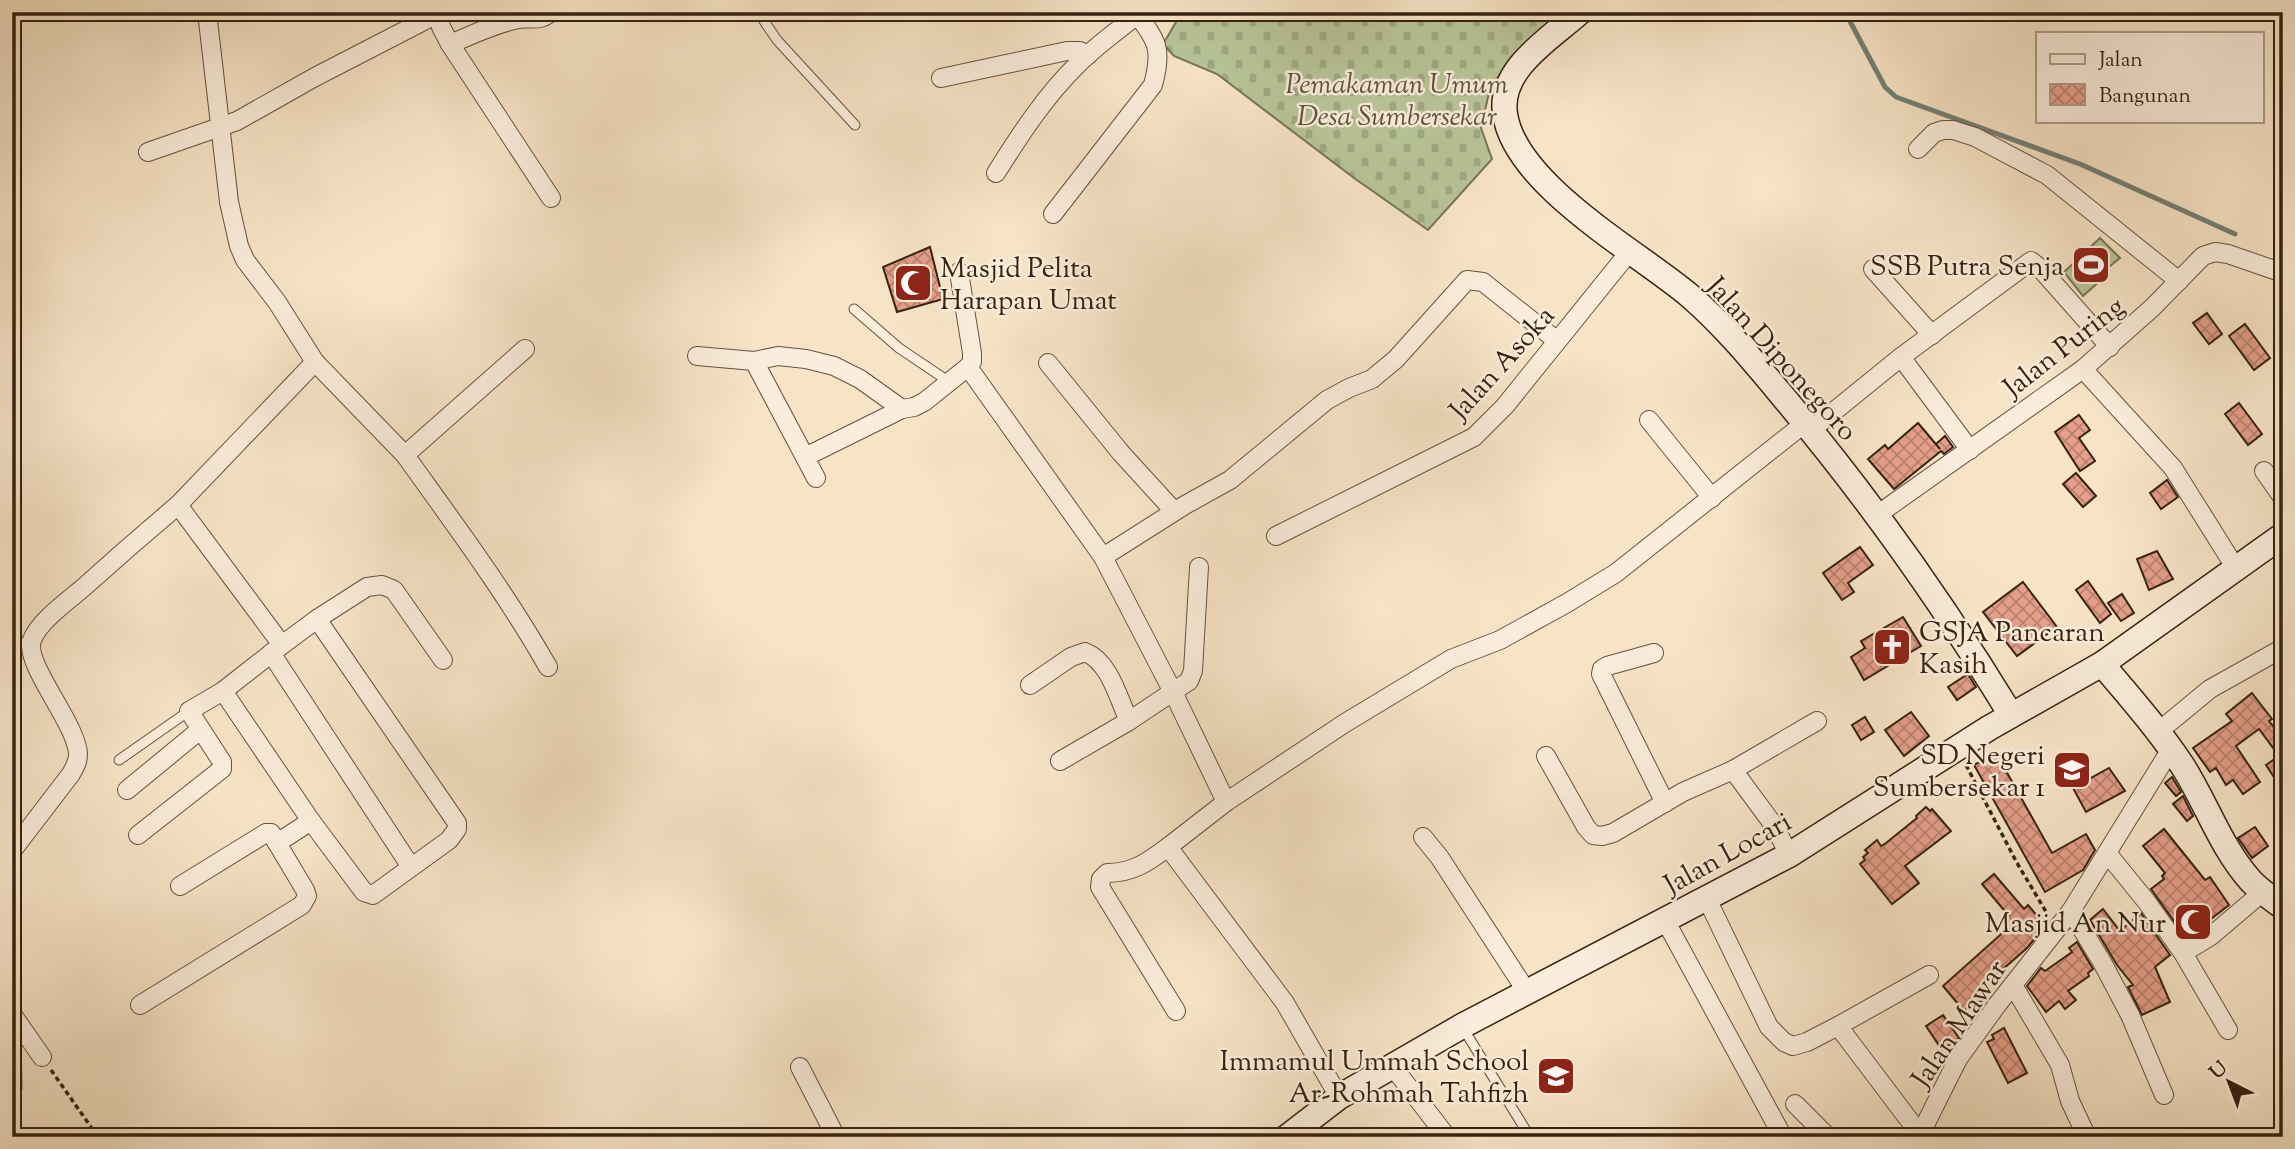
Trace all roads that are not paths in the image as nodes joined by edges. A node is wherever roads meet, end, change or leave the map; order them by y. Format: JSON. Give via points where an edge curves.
{"nodes":[{"id":1,"x":207,"y":12,"type":"edge"},
{"id":2,"x":550,"y":12,"type":"edge"},
{"id":3,"x":758,"y":12,"type":"edge"},
{"id":4,"x":1580,"y":12,"type":"edge"},
{"id":5,"x":439,"y":13,"type":"edge"},
{"id":6,"x":1136,"y":14,"type":"edge"},
{"id":7,"x":450,"y":44,"type":"junction"},
{"id":8,"x":1088,"y":55,"type":"junction"},
{"id":9,"x":941,"y":78,"type":"dead end"},
{"id":10,"x":855,"y":125,"type":"dead end"},
{"id":11,"x":220,"y":127,"type":"junction"},
{"id":12,"x":1918,"y":149,"type":"dead end"},
{"id":13,"x":148,"y":152,"type":"dead end"},
{"id":14,"x":996,"y":173,"type":"dead end"},
{"id":15,"x":551,"y":198,"type":"dead end"},
{"id":16,"x":1053,"y":214,"type":"dead end"},
{"id":17,"x":1630,"y":251,"type":"junction"},
{"id":18,"x":1873,"y":269,"type":"dead end"},
{"id":19,"x":959,"y":272,"type":"dead end"},
{"id":20,"x":2283,"y":273,"type":"edge"},
{"id":21,"x":2179,"y":281,"type":"junction"},
{"id":22,"x":854,"y":309,"type":"dead end"},
{"id":23,"x":1932,"y":335,"type":"junction"},
{"id":24,"x":1556,"y":340,"type":"junction"},
{"id":25,"x":2110,"y":346,"type":"junction"},
{"id":26,"x":525,"y":349,"type":"dead end"},
{"id":27,"x":697,"y":356,"type":"dead end"},
{"id":28,"x":1901,"y":357,"type":"junction"},
{"id":29,"x":754,"y":360,"type":"junction"},
{"id":30,"x":316,"y":362,"type":"junction"},
{"id":31,"x":1048,"y":363,"type":"dead end"},
{"id":32,"x":968,"y":367,"type":"junction"},
{"id":33,"x":2083,"y":369,"type":"junction"},
{"id":34,"x":948,"y":381,"type":"junction"},
{"id":35,"x":902,"y":409,"type":"junction"},
{"id":36,"x":1649,"y":420,"type":"dead end"},
{"id":37,"x":1808,"y":427,"type":"junction"},
{"id":38,"x":1970,"y":450,"type":"junction"},
{"id":39,"x":405,"y":455,"type":"junction"},
{"id":40,"x":805,"y":457,"type":"junction"},
{"id":41,"x":2264,"y":471,"type":"dead end"},
{"id":42,"x":816,"y":478,"type":"dead end"},
{"id":43,"x":1712,"y":498,"type":"junction"},
{"id":44,"x":2283,"y":498,"type":"edge"},
{"id":45,"x":178,"y":505,"type":"junction"},
{"id":46,"x":1174,"y":511,"type":"junction"},
{"id":47,"x":1877,"y":515,"type":"junction"},
{"id":48,"x":2283,"y":535,"type":"edge"},
{"id":49,"x":1276,"y":536,"type":"dead end"},
{"id":50,"x":1103,"y":557,"type":"junction"},
{"id":51,"x":1199,"y":567,"type":"dead end"},
{"id":52,"x":2235,"y":568,"type":"junction"},
{"id":53,"x":317,"y":619,"type":"junction"},
{"id":54,"x":12,"y":639,"type":"edge"},
{"id":55,"x":30,"y":646,"type":"junction"},
{"id":56,"x":2283,"y":648,"type":"edge"},
{"id":57,"x":276,"y":649,"type":"junction"},
{"id":58,"x":1654,"y":653,"type":"dead end"},
{"id":59,"x":443,"y":660,"type":"dead end"},
{"id":60,"x":2102,"y":664,"type":"junction"},
{"id":61,"x":548,"y":667,"type":"dead end"},
{"id":62,"x":1030,"y":685,"type":"dead end"},
{"id":63,"x":223,"y":691,"type":"junction"},
{"id":64,"x":1172,"y":692,"type":"junction"},
{"id":65,"x":189,"y":711,"type":"junction"},
{"id":66,"x":2011,"y":715,"type":"junction"},
{"id":67,"x":1129,"y":721,"type":"junction"},
{"id":68,"x":1817,"y":721,"type":"dead end"},
{"id":69,"x":200,"y":730,"type":"junction"},
{"id":70,"x":2165,"y":740,"type":"junction"},
{"id":71,"x":1546,"y":756,"type":"dead end"},
{"id":72,"x":119,"y":760,"type":"dead end"},
{"id":73,"x":1060,"y":761,"type":"dead end"},
{"id":74,"x":1733,"y":770,"type":"junction"},
{"id":75,"x":127,"y":790,"type":"dead end"},
{"id":76,"x":1226,"y":802,"type":"junction"},
{"id":77,"x":1665,"y":803,"type":"junction"},
{"id":78,"x":311,"y":821,"type":"junction"},
{"id":79,"x":138,"y":835,"type":"dead end"},
{"id":80,"x":1423,"y":837,"type":"dead end"},
{"id":81,"x":277,"y":843,"type":"junction"},
{"id":82,"x":1168,"y":847,"type":"junction"},
{"id":83,"x":12,"y":851,"type":"edge"},
{"id":84,"x":2107,"y":853,"type":"junction"},
{"id":85,"x":1789,"y":855,"type":"junction"},
{"id":86,"x":411,"y":867,"type":"junction"},
{"id":87,"x":180,"y":886,"type":"dead end"},
{"id":88,"x":1707,"y":899,"type":"junction"},
{"id":89,"x":2273,"y":899,"type":"edge"},
{"id":90,"x":2071,"y":911,"type":"junction"},
{"id":91,"x":1665,"y":920,"type":"junction"},
{"id":92,"x":2183,"y":953,"type":"junction"},
{"id":93,"x":1929,"y":975,"type":"dead end"},
{"id":94,"x":2012,"y":985,"type":"junction"},
{"id":95,"x":1527,"y":992,"type":"junction"},
{"id":96,"x":140,"y":1005,"type":"dead end"},
{"id":97,"x":1176,"y":1011,"type":"dead end"},
{"id":98,"x":16,"y":1020,"type":"edge"},
{"id":99,"x":1462,"y":1026,"type":"junction"},
{"id":100,"x":1838,"y":1026,"type":"junction"},
{"id":101,"x":2228,"y":1030,"type":"dead end"},
{"id":102,"x":41,"y":1057,"type":"road end"},
{"id":103,"x":800,"y":1067,"type":"dead end"},
{"id":104,"x":1393,"y":1067,"type":"junction"},
{"id":105,"x":2164,"y":1095,"type":"dead end"},
{"id":106,"x":12,"y":1097,"type":"edge"},
{"id":107,"x":1339,"y":1097,"type":"junction"},
{"id":108,"x":1795,"y":1104,"type":"dead end"},
{"id":109,"x":1920,"y":1136,"type":"edge"},
{"id":110,"x":836,"y":1137,"type":"edge"},
{"id":111,"x":1287,"y":1137,"type":"edge"},
{"id":112,"x":1447,"y":1137,"type":"edge"},
{"id":113,"x":1530,"y":1137,"type":"edge"},
{"id":114,"x":1615,"y":1137,"type":"edge"},
{"id":115,"x":1630,"y":1137,"type":"edge"},
{"id":116,"x":1783,"y":1137,"type":"edge"},
{"id":117,"x":1828,"y":1137,"type":"edge"},
{"id":118,"x":2087,"y":1137,"type":"edge"}],
"edges":[{"from":1,"to":11,"type":"street"},
{"from":2,"to":7,"type":"street","via":[[547,17],[514,20]]},
{"from":3,"to":10,"type":"lane","via":[[777,40]]},
{"from":4,"to":17,"type":"main road","name":"Jalan Diponegoro","via":[[1509,81],[1504,114],[1524,158],[1542,178]]},
{"from":5,"to":7,"type":"street"},
{"from":5,"to":11,"type":"street"},
{"from":6,"to":8,"type":"street"},
{"from":6,"to":16,"type":"street","via":[[1157,45],[1153,85]]},
{"from":7,"to":15,"type":"street"},
{"from":8,"to":9,"type":"street","via":[[1067,51]]},
{"from":8,"to":14,"type":"street","via":[[1045,100]]},
{"from":11,"to":13,"type":"street"},
{"from":11,"to":30,"type":"street","via":[[239,246]]},
{"from":12,"to":21,"type":"street","via":[[1943,130],[1975,137],[2047,175]]},
{"from":17,"to":24,"type":"street","name":"Jalan Asoka"},
{"from":17,"to":37,"type":"main road","name":"Jalan Diponegoro","via":[[1691,297]]},
{"from":18,"to":23,"type":"street"},
{"from":19,"to":32,"type":"street","via":[[972,353]]},
{"from":20,"to":21,"type":"street","name":"Jalan Puring","via":[[2215,252],[2203,256]]},
{"from":21,"to":25,"type":"street","name":"Jalan Puring"},
{"from":22,"to":34,"type":"lane","via":[[899,348]]},
{"from":23,"to":25,"type":"street","via":[[2026,263],[2035,262]]},
{"from":23,"to":28,"type":"street"},
{"from":24,"to":46,"type":"street","via":[[1482,282],[1467,280],[1372,379],[1327,400],[1230,480]]},
{"from":24,"to":49,"type":"street","name":"Jalan Asoka","via":[[1505,406],[1474,437]]},
{"from":25,"to":33,"type":"street","name":"Jalan Puring"},
{"from":26,"to":39,"type":"street"},
{"from":27,"to":29,"type":"street"},
{"from":28,"to":37,"type":"street"},
{"from":28,"to":38,"type":"street"},
{"from":29,"to":35,"type":"street","via":[[778,356],[834,366]]},
{"from":29,"to":40,"type":"street"},
{"from":30,"to":39,"type":"street"},
{"from":30,"to":45,"type":"street"},
{"from":31,"to":46,"type":"street"},
{"from":32,"to":34,"type":"street"},
{"from":32,"to":50,"type":"street"},
{"from":33,"to":38,"type":"street","name":"Jalan Puring"},
{"from":33,"to":52,"type":"street","via":[[2173,467]]},
{"from":34,"to":35,"type":"street","via":[[924,402]]},
{"from":35,"to":40,"type":"street"},
{"from":36,"to":43,"type":"street"},
{"from":37,"to":43,"type":"street"},
{"from":37,"to":47,"type":"main road","name":"Jalan Diponegoro"},
{"from":38,"to":47,"type":"street","name":"Jalan Puring"},
{"from":39,"to":61,"type":"street","via":[[464,536]]},
{"from":40,"to":42,"type":"street"},
{"from":41,"to":44,"type":"street"},
{"from":43,"to":76,"type":"street","via":[[1616,573],[1500,640],[1451,659]]},
{"from":45,"to":55,"type":"street","via":[[43,624]]},
{"from":45,"to":57,"type":"street"},
{"from":46,"to":50,"type":"street"},
{"from":47,"to":66,"type":"main road","name":"Jalan Diponegoro"},
{"from":48,"to":52,"type":"main road","name":"Jalan Locari"},
{"from":50,"to":64,"type":"street"},
{"from":51,"to":64,"type":"street","via":[[1193,671],[1186,684]]},
{"from":52,"to":60,"type":"main road","name":"Jalan Locari"},
{"from":53,"to":57,"type":"street"},
{"from":53,"to":59,"type":"street","via":[[367,587],[382,585],[394,590]]},
{"from":53,"to":86,"type":"street","via":[[457,824],[452,837]]},
{"from":54,"to":55,"type":"lane"},
{"from":55,"to":83,"type":"street","via":[[78,752],[71,774]]},
{"from":56,"to":70,"type":"street","name":"Jalan Mawar","via":[[2210,690]]},
{"from":57,"to":63,"type":"street"},
{"from":57,"to":86,"type":"street"},
{"from":58,"to":77,"type":"street","via":[[1607,666],[1601,674]]},
{"from":60,"to":66,"type":"main road","name":"Jalan Locari"},
{"from":60,"to":70,"type":"main road"},
{"from":62,"to":67,"type":"street","via":[[1085,652],[1096,657],[1105,670]]},
{"from":63,"to":65,"type":"street"},
{"from":63,"to":78,"type":"street"},
{"from":64,"to":67,"type":"street"},
{"from":64,"to":76,"type":"street"},
{"from":65,"to":69,"type":"street"},
{"from":65,"to":72,"type":"lane"},
{"from":66,"to":85,"type":"main road","name":"Jalan Locari"},
{"from":67,"to":73,"type":"street"},
{"from":68,"to":74,"type":"street"},
{"from":69,"to":75,"type":"street"},
{"from":69,"to":79,"type":"street","via":[[222,769]]},
{"from":70,"to":84,"type":"street","name":"Jalan Mawar"},
{"from":70,"to":89,"type":"main road","via":[[2200,794],[2225,846],[2252,882]]},
{"from":71,"to":77,"type":"street","via":[[1593,835],[1613,833]]},
{"from":74,"to":77,"type":"street"},
{"from":74,"to":85,"type":"street","via":[[1775,827]]},
{"from":76,"to":82,"type":"street"},
{"from":78,"to":81,"type":"street"},
{"from":78,"to":86,"type":"street","via":[[368,895]]},
{"from":80,"to":95,"type":"street"},
{"from":81,"to":87,"type":"street","via":[[266,832]]},
{"from":81,"to":96,"type":"street","via":[[305,890],[302,905]]},
{"from":82,"to":97,"type":"street","via":[[1140,867],[1107,873],[1100,887]]},
{"from":82,"to":107,"type":"street","via":[[1285,1003]]},
{"from":84,"to":90,"type":"street","name":"Jalan Mawar"},
{"from":84,"to":92,"type":"street"},
{"from":85,"to":88,"type":"main road","name":"Jalan Locari"},
{"from":88,"to":91,"type":"main road","name":"Jalan Locari"},
{"from":88,"to":100,"type":"street","via":[[1777,1037],[1793,1046]]},
{"from":89,"to":92,"type":"street"},
{"from":90,"to":94,"type":"street","name":"Jalan Mawar"},
{"from":90,"to":105,"type":"street","via":[[2130,1015]]},
{"from":91,"to":95,"type":"main road","name":"Jalan Locari"},
{"from":91,"to":116,"type":"street"},
{"from":92,"to":101,"type":"street"},
{"from":93,"to":100,"type":"street"},
{"from":94,"to":109,"type":"street","name":"Jalan Mawar","via":[[1958,1059]]},
{"from":94,"to":118,"type":"street","via":[[2060,1065]]},
{"from":95,"to":99,"type":"main road","name":"Jalan Locari"},
{"from":98,"to":102,"type":"street"},
{"from":98,"to":106,"type":"lane","via":[[17,1088]]},
{"from":99,"to":104,"type":"main road","name":"Jalan Locari"},
{"from":99,"to":113,"type":"lane"},
{"from":100,"to":109,"type":"street"},
{"from":103,"to":110,"type":"street"},
{"from":104,"to":107,"type":"main road","name":"Jalan Locari"},
{"from":104,"to":112,"type":"street"},
{"from":107,"to":111,"type":"main road","name":"Jalan Locari"},
{"from":108,"to":117,"type":"street"},
{"from":114,"to":115,"type":"lane","via":[[1623,1133]]}]}
